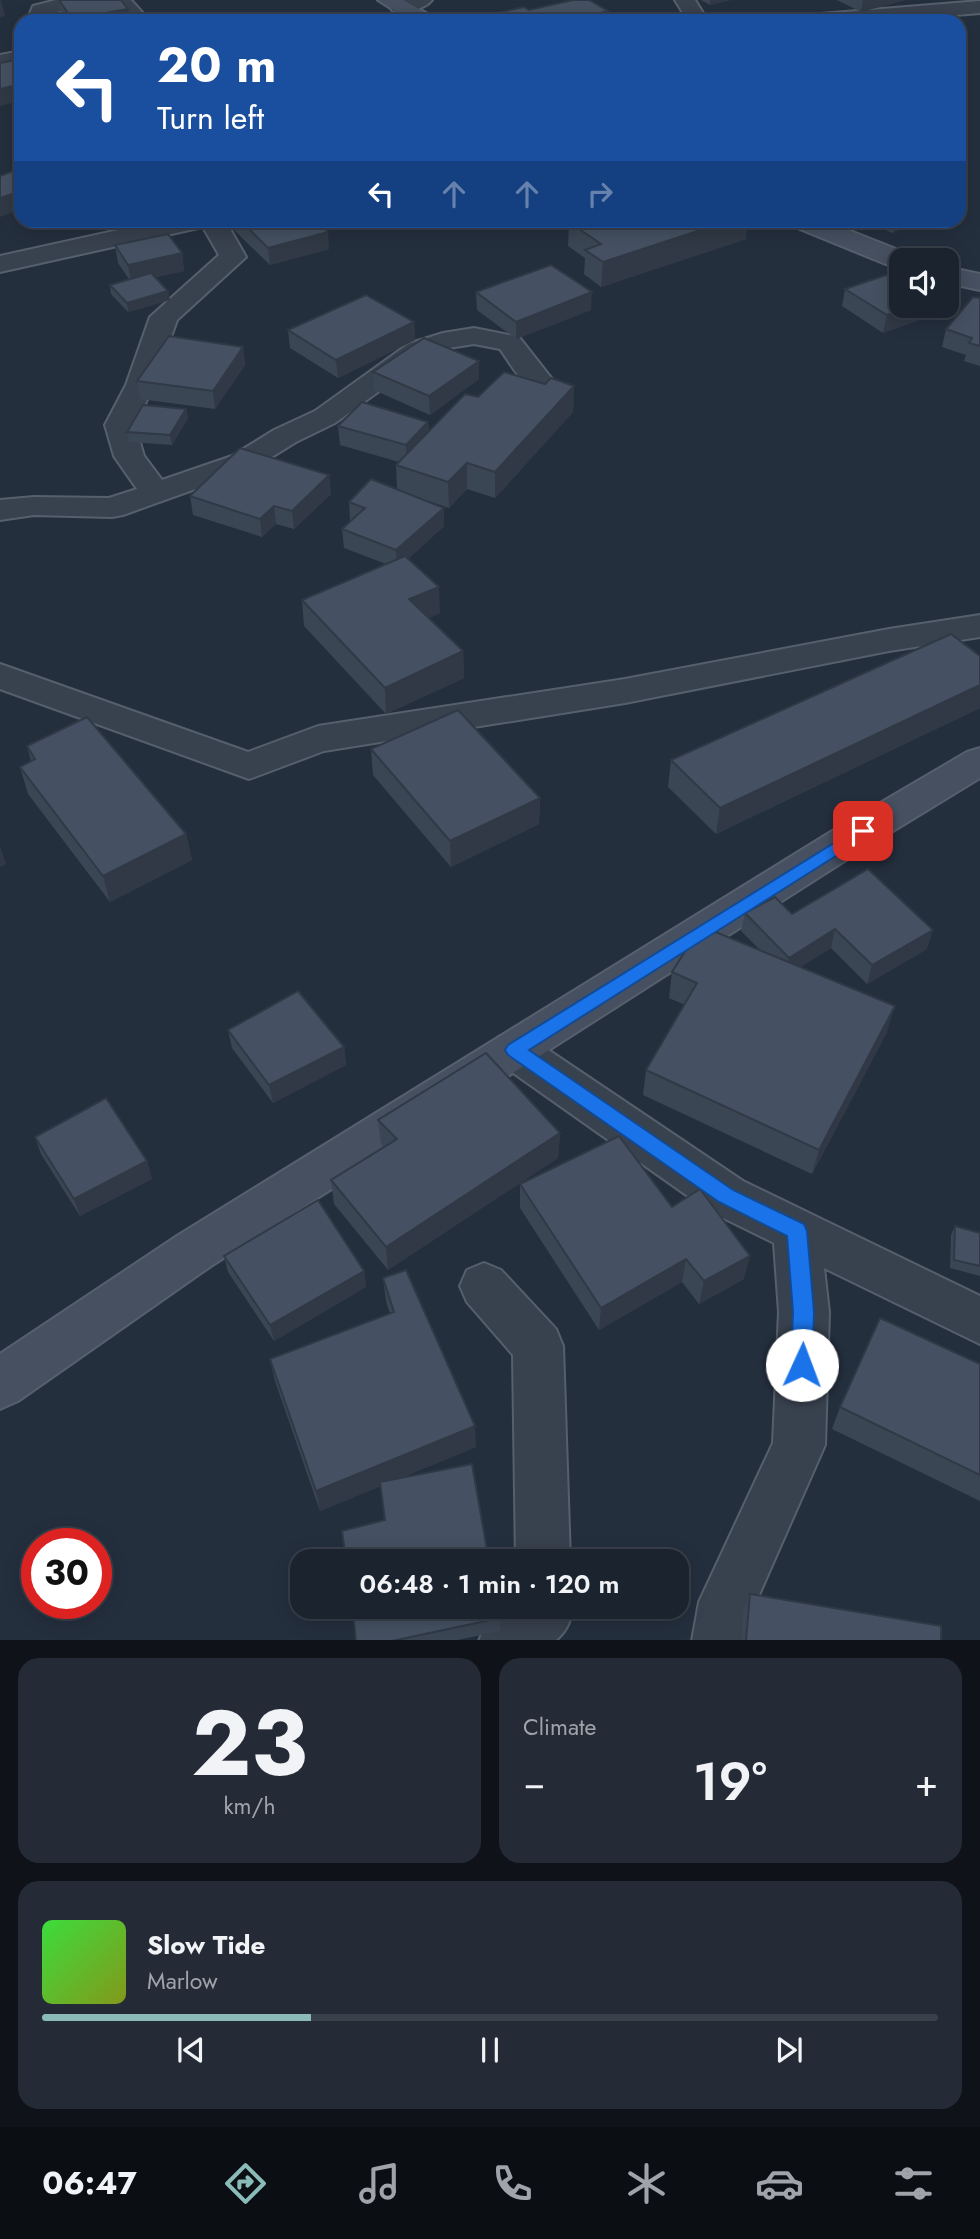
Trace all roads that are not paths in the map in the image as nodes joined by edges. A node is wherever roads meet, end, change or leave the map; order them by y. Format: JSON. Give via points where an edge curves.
{"nodes":[{"id":1,"x":81,"y":0,"type":"edge"},
{"id":2,"x":120,"y":0,"type":"edge"},
{"id":3,"x":422,"y":0,"type":"edge"},
{"id":4,"x":394,"y":3,"type":"edge"},
{"id":5,"x":980,"y":8,"type":"edge"},
{"id":6,"x":39,"y":14,"type":"edge"},
{"id":7,"x":134,"y":14,"type":"edge"},
{"id":8,"x":414,"y":14,"type":"edge"},
{"id":9,"x":901,"y":14,"type":"edge"},
{"id":10,"x":164,"y":228,"type":"edge"},
{"id":11,"x":217,"y":228,"type":"edge"},
{"id":12,"x":819,"y":228,"type":"edge"},
{"id":13,"x":889,"y":256,"type":"edge"},
{"id":14,"x":0,"y":264,"type":"edge"},
{"id":15,"x":959,"y":278,"type":"edge"},
{"id":16,"x":980,"y":282,"type":"edge"},
{"id":17,"x":545,"y":388,"type":"edge"},
{"id":18,"x":155,"y":492,"type":"junction"},
{"id":19,"x":0,"y":510,"type":"edge"},
{"id":20,"x":980,"y":626,"type":"edge"},
{"id":21,"x":0,"y":676,"type":"edge"},
{"id":22,"x":974,"y":765,"type":"edge"},
{"id":23,"x":514,"y":1050,"type":"junction"},
{"id":24,"x":797,"y":1231,"type":"junction"},
{"id":25,"x":485,"y":1286,"type":"dead end"},
{"id":26,"x":980,"y":1321,"type":"edge"},
{"id":27,"x":0,"y":1384,"type":"edge"},
{"id":28,"x":543,"y":1549,"type":"edge"},
{"id":29,"x":537,"y":1619,"type":"edge"},
{"id":30,"x":507,"y":1640,"type":"edge"},
{"id":31,"x":720,"y":1640,"type":"edge"}],
"edges":[{"from":1,"to":6,"type":"street"},
{"from":2,"to":7,"type":"street"},
{"from":3,"to":4,"type":"street"},
{"from":4,"to":8,"type":"street"},
{"from":5,"to":9,"type":"street"},
{"from":10,"to":14,"type":"street"},
{"from":11,"to":18,"type":"street","via":[[233,257],[164,317],[140,386],[120,425],[130,456]]},
{"from":12,"to":13,"type":"street"},
{"from":15,"to":16,"type":"street"},
{"from":17,"to":18,"type":"street","via":[[509,343],[474,336],[443,341],[418,350],[325,417],[243,462]]},
{"from":18,"to":19,"type":"street","via":[[113,508]]},
{"from":20,"to":21,"type":"street","via":[[625,691],[317,739],[249,766]]},
{"from":22,"to":23,"type":"street"},
{"from":23,"to":24,"type":"street","via":[[726,1196]]},
{"from":23,"to":27,"type":"street","via":[[194,1251]]},
{"from":24,"to":26,"type":"street"},
{"from":24,"to":31,"type":"street","via":[[804,1312],[799,1445],[727,1602]]},
{"from":25,"to":28,"type":"street","via":[[538,1346]]},
{"from":29,"to":30,"type":"street"}]}
